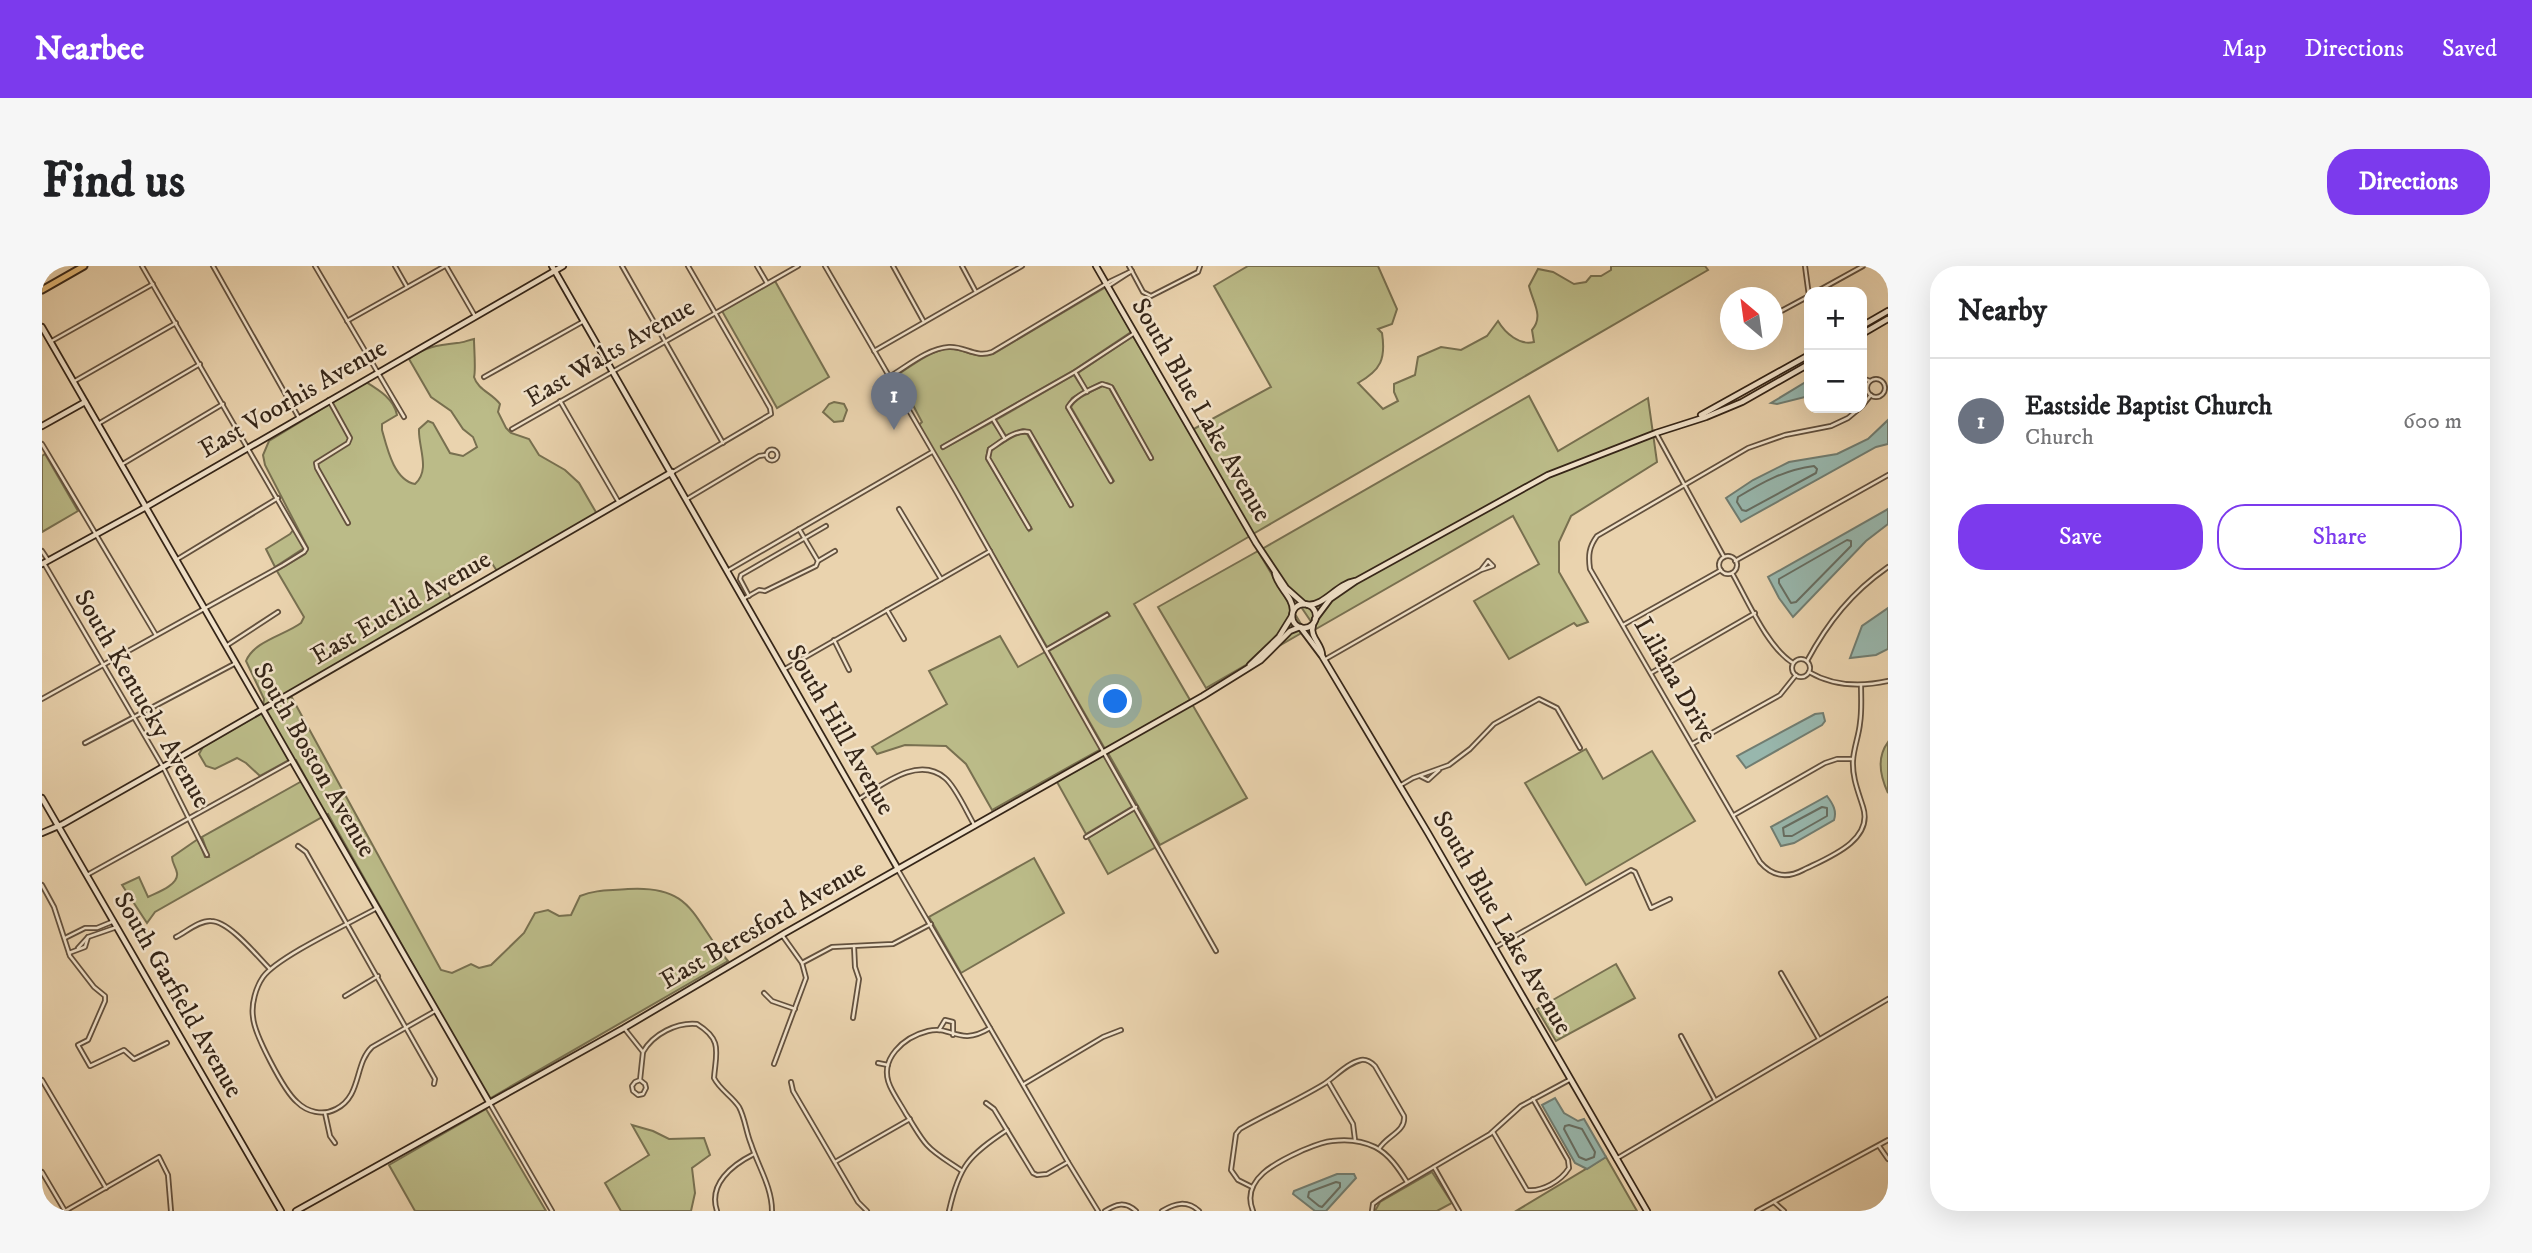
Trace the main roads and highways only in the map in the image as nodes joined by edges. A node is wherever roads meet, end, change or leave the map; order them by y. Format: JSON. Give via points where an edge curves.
{"nodes":[{"id":1,"x":84,"y":266,"type":"edge"},
{"id":2,"x":42,"y":290,"type":"edge"}],
"edges":[{"from":1,"to":2,"type":"main road"}]}
